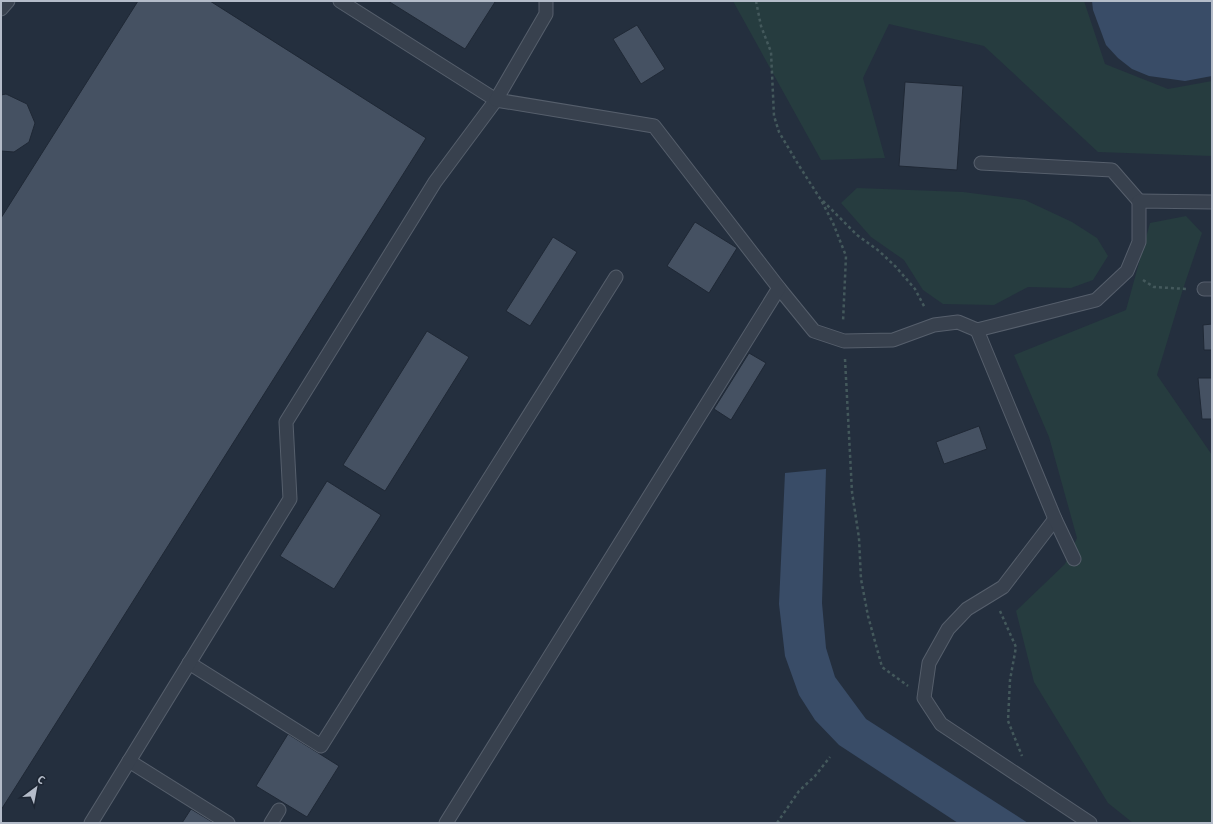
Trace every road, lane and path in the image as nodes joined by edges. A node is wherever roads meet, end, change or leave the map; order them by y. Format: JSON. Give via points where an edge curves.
{"nodes":[{"id":1,"x":8,"y":1,"type":"edge"},
{"id":2,"x":340,"y":1,"type":"edge"},
{"id":3,"x":546,"y":1,"type":"edge"},
{"id":4,"x":1,"y":10,"type":"edge"},
{"id":5,"x":496,"y":100,"type":"junction"},
{"id":6,"x":981,"y":163,"type":"dead end"},
{"id":7,"x":821,"y":200,"type":"dead end"},
{"id":8,"x":1139,"y":201,"type":"junction"},
{"id":9,"x":1212,"y":202,"type":"edge"},
{"id":10,"x":1127,"y":271,"type":"junction"},
{"id":11,"x":616,"y":277,"type":"dead end"},
{"id":12,"x":779,"y":288,"type":"junction"},
{"id":13,"x":1208,"y":289,"type":"edge"},
{"id":14,"x":934,"y":325,"type":"junction"},
{"id":15,"x":977,"y":330,"type":"junction"},
{"id":16,"x":1055,"y":519,"type":"junction"},
{"id":17,"x":1074,"y":559,"type":"dead end"},
{"id":18,"x":1003,"y":587,"type":"junction"},
{"id":19,"x":189,"y":663,"type":"junction"},
{"id":20,"x":830,"y":757,"type":"dead end"},
{"id":21,"x":1024,"y":759,"type":"dead end"},
{"id":22,"x":129,"y":761,"type":"junction"},
{"id":23,"x":279,"y":810,"type":"dead end"},
{"id":24,"x":90,"y":823,"type":"edge"},
{"id":25,"x":228,"y":823,"type":"edge"},
{"id":26,"x":271,"y":823,"type":"edge"},
{"id":27,"x":446,"y":823,"type":"edge"},
{"id":28,"x":777,"y":823,"type":"edge"},
{"id":29,"x":1090,"y":823,"type":"edge"}],
"edges":[{"from":1,"to":4,"type":"lane"},
{"from":2,"to":5,"type":"lane"},
{"from":3,"to":5,"type":"lane","via":[[546,14]]},
{"from":5,"to":12,"type":"lane","via":[[654,126]]},
{"from":5,"to":19,"type":"lane","via":[[434,182],[286,422],[290,499]]},
{"from":6,"to":8,"type":"lane","via":[[1112,170]]},
{"from":7,"to":14,"type":"path","via":[[857,235],[880,251],[896,267],[915,289]]},
{"from":8,"to":9,"type":"lane"},
{"from":8,"to":10,"type":"lane","via":[[1139,242]]},
{"from":10,"to":13,"type":"path","via":[[1154,287]]},
{"from":10,"to":15,"type":"lane","via":[[1096,300]]},
{"from":11,"to":19,"type":"lane","via":[[321,746]]},
{"from":12,"to":14,"type":"lane","via":[[814,331],[844,341],[894,340]]},
{"from":12,"to":27,"type":"lane"},
{"from":14,"to":15,"type":"lane","via":[[958,322]]},
{"from":15,"to":16,"type":"lane"},
{"from":16,"to":17,"type":"lane"},
{"from":16,"to":18,"type":"lane"},
{"from":18,"to":21,"type":"path","via":[[1000,613],[1016,647],[1010,680],[1008,721]]},
{"from":18,"to":29,"type":"lane","via":[[967,609],[948,629],[928,663],[924,698],[942,724]]},
{"from":19,"to":22,"type":"lane"},
{"from":20,"to":28,"type":"path","via":[[799,791]]},
{"from":22,"to":24,"type":"lane"},
{"from":22,"to":25,"type":"lane"},
{"from":23,"to":26,"type":"lane"}]}
